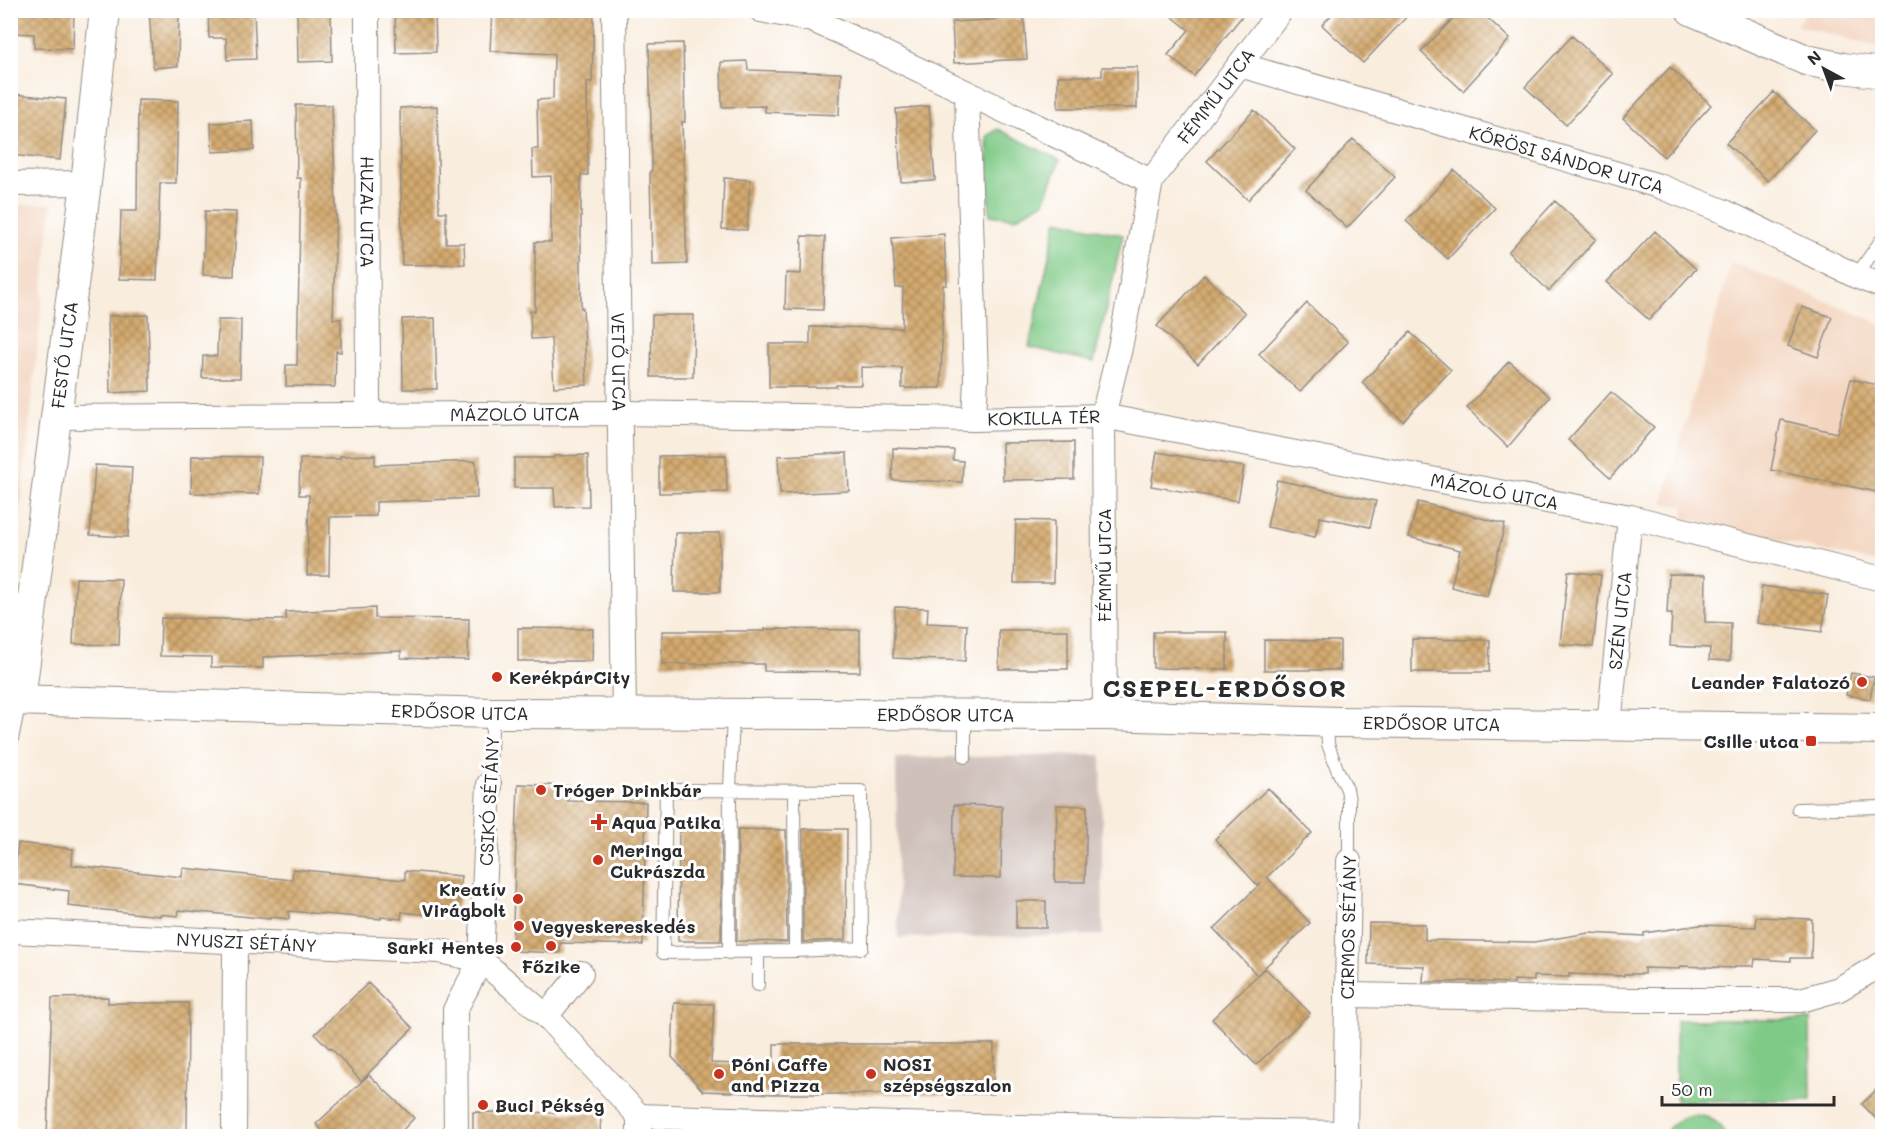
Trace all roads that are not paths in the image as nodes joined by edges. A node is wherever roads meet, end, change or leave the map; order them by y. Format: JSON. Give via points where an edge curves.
{"nodes":[{"id":1,"x":105,"y":10,"type":"edge"},
{"id":2,"x":367,"y":10,"type":"edge"},
{"id":3,"x":614,"y":10,"type":"edge"},
{"id":4,"x":761,"y":10,"type":"edge"},
{"id":5,"x":1281,"y":10,"type":"edge"},
{"id":6,"x":1691,"y":10,"type":"edge"},
{"id":7,"x":1240,"y":65,"type":"junction"},
{"id":8,"x":1882,"y":73,"type":"edge"},
{"id":9,"x":967,"y":94,"type":"junction"},
{"id":10,"x":1151,"y":181,"type":"junction"},
{"id":11,"x":86,"y":183,"type":"junction"},
{"id":12,"x":10,"y":184,"type":"edge"},
{"id":13,"x":1882,"y":239,"type":"edge"},
{"id":14,"x":1856,"y":276,"type":"junction"},
{"id":15,"x":1882,"y":286,"type":"edge"},
{"id":16,"x":621,"y":413,"type":"junction"},
{"id":17,"x":368,"y":415,"type":"junction"},
{"id":18,"x":1103,"y":416,"type":"junction"},
{"id":19,"x":56,"y":417,"type":"junction"},
{"id":20,"x":974,"y":419,"type":"junction"},
{"id":21,"x":1630,"y":517,"type":"junction"},
{"id":22,"x":1882,"y":579,"type":"edge"},
{"id":23,"x":15,"y":700,"type":"edge"},
{"id":24,"x":493,"y":713,"type":"junction"},
{"id":25,"x":624,"y":713,"type":"junction"},
{"id":26,"x":733,"y":714,"type":"junction"},
{"id":27,"x":965,"y":715,"type":"junction"},
{"id":28,"x":1105,"y":715,"type":"junction"},
{"id":29,"x":1327,"y":722,"type":"junction"},
{"id":30,"x":1610,"y":725,"type":"junction"},
{"id":31,"x":1882,"y":729,"type":"edge"},
{"id":32,"x":10,"y":749,"type":"edge"},
{"id":33,"x":964,"y":757,"type":"dead end"},
{"id":34,"x":489,"y":784,"type":"joint"},
{"id":35,"x":730,"y":790,"type":"junction"},
{"id":36,"x":794,"y":791,"type":"junction"},
{"id":37,"x":1882,"y":807,"type":"edge"},
{"id":38,"x":1798,"y":808,"type":"dead end"},
{"id":39,"x":1349,"y":861,"type":"joint"},
{"id":40,"x":10,"y":931,"type":"edge"},
{"id":41,"x":235,"y":941,"type":"junction"},
{"id":42,"x":795,"y":951,"type":"junction"},
{"id":43,"x":758,"y":952,"type":"junction"},
{"id":44,"x":729,"y":953,"type":"junction"},
{"id":45,"x":481,"y":960,"type":"junction"},
{"id":46,"x":1882,"y":964,"type":"edge"},
{"id":47,"x":581,"y":973,"type":"dead end"},
{"id":48,"x":758,"y":985,"type":"dead end"},
{"id":49,"x":1347,"y":995,"type":"junction"},
{"id":50,"x":546,"y":1016,"type":"junction"},
{"id":51,"x":639,"y":1126,"type":"edge"},
{"id":52,"x":1064,"y":1132,"type":"edge"},
{"id":53,"x":1346,"y":1135,"type":"edge"},
{"id":54,"x":234,"y":1137,"type":"edge"},
{"id":55,"x":456,"y":1137,"type":"edge"}],
"edges":[{"from":1,"to":11,"type":"street","name":"FESTŐ UTCA"},
{"from":2,"to":17,"type":"street","name":"HUZAL UTCA"},
{"from":3,"to":16,"type":"street","name":"VETŐ UTCA"},
{"from":4,"to":9,"type":"street","via":[[812,20]]},
{"from":5,"to":7,"type":"street","name":"FÉMMŰ UTCA"},
{"from":6,"to":8,"type":"street","via":[[1806,60]]},
{"from":7,"to":10,"type":"street","name":"FÉMMŰ UTCA"},
{"from":7,"to":14,"type":"street","name":"KŐRÖSI SÁNDOR UTCA","via":[[1659,186],[1725,212]]},
{"from":9,"to":10,"type":"street"},
{"from":9,"to":20,"type":"street","name":"KOKILLA TÉR"},
{"from":10,"to":18,"type":"street","name":"KOKILLA TÉR","via":[[1120,348]]},
{"from":11,"to":12,"type":"street"},
{"from":11,"to":19,"type":"street","name":"FESTŐ UTCA"},
{"from":13,"to":14,"type":"lane"},
{"from":14,"to":15,"type":"street","name":"KŐRÖSI SÁNDOR UTCA"},
{"from":16,"to":17,"type":"street","name":"MÁZOLÓ UTCA"},
{"from":16,"to":20,"type":"street","name":"MÁZOLÓ UTCA"},
{"from":16,"to":25,"type":"street","name":"VETŐ UTCA"},
{"from":17,"to":19,"type":"street","name":"MÁZOLÓ UTCA"},
{"from":18,"to":20,"type":"street","name":"KOKILLA TÉR"},
{"from":18,"to":21,"type":"street","name":"MÁZOLÓ UTCA"},
{"from":18,"to":28,"type":"street","name":"FÉMMŰ UTCA"},
{"from":19,"to":23,"type":"street","name":"FESTŐ UTCA"},
{"from":21,"to":22,"type":"street","name":"MÁZOLÓ UTCA"},
{"from":21,"to":30,"type":"street","name":"SZÉN UTCA"},
{"from":23,"to":24,"type":"street","name":"ERDŐSOR UTCA"},
{"from":23,"to":32,"type":"lane"},
{"from":24,"to":25,"type":"street","name":"ERDŐSOR UTCA"},
{"from":24,"to":34,"type":"lane","name":"CSIKÓ SÉTÁNY"},
{"from":25,"to":26,"type":"street","name":"ERDŐSOR UTCA"},
{"from":26,"to":27,"type":"street","name":"ERDŐSOR UTCA"},
{"from":26,"to":35,"type":"lane"},
{"from":27,"to":28,"type":"street","name":"ERDŐSOR UTCA"},
{"from":27,"to":33,"type":"lane"},
{"from":28,"to":29,"type":"street","name":"ERDŐSOR UTCA"},
{"from":29,"to":30,"type":"street","name":"ERDŐSOR UTCA"},
{"from":29,"to":39,"type":"lane","name":"CIRMOS SÉTÁNY","via":[[1328,744],[1349,801]]},
{"from":30,"to":31,"type":"street","name":"ERDŐSOR UTCA"},
{"from":34,"to":45,"type":"street","name":"CSIKÓ SÉTÁNY"},
{"from":35,"to":36,"type":"lane"},
{"from":35,"to":44,"type":"lane"},
{"from":35,"to":44,"type":"lane","via":[[666,790],[663,953]]},
{"from":36,"to":42,"type":"lane"},
{"from":36,"to":42,"type":"lane","via":[[861,791],[862,926],[862,948]]},
{"from":37,"to":38,"type":"lane"},
{"from":39,"to":49,"type":"street","name":"CIRMOS SÉTÁNY"},
{"from":40,"to":41,"type":"street","name":"NYUSZI SÉTÁNY"},
{"from":41,"to":45,"type":"street","name":"NYUSZI SÉTÁNY","via":[[439,951]]},
{"from":41,"to":54,"type":"street"},
{"from":42,"to":43,"type":"lane"},
{"from":43,"to":44,"type":"lane"},
{"from":43,"to":48,"type":"lane"},
{"from":45,"to":50,"type":"street"},
{"from":45,"to":55,"type":"street","name":"CSIKÓ SÉTÁNY","via":[[455,1010]]},
{"from":46,"to":49,"type":"street","via":[[1839,989],[1801,1000]]},
{"from":47,"to":50,"type":"street"},
{"from":49,"to":53,"type":"street","name":"CIRMOS SÉTÁNY"},
{"from":50,"to":51,"type":"street"},
{"from":51,"to":52,"type":"street","via":[[804,1122]]},
{"from":52,"to":53,"type":"street"}]}
